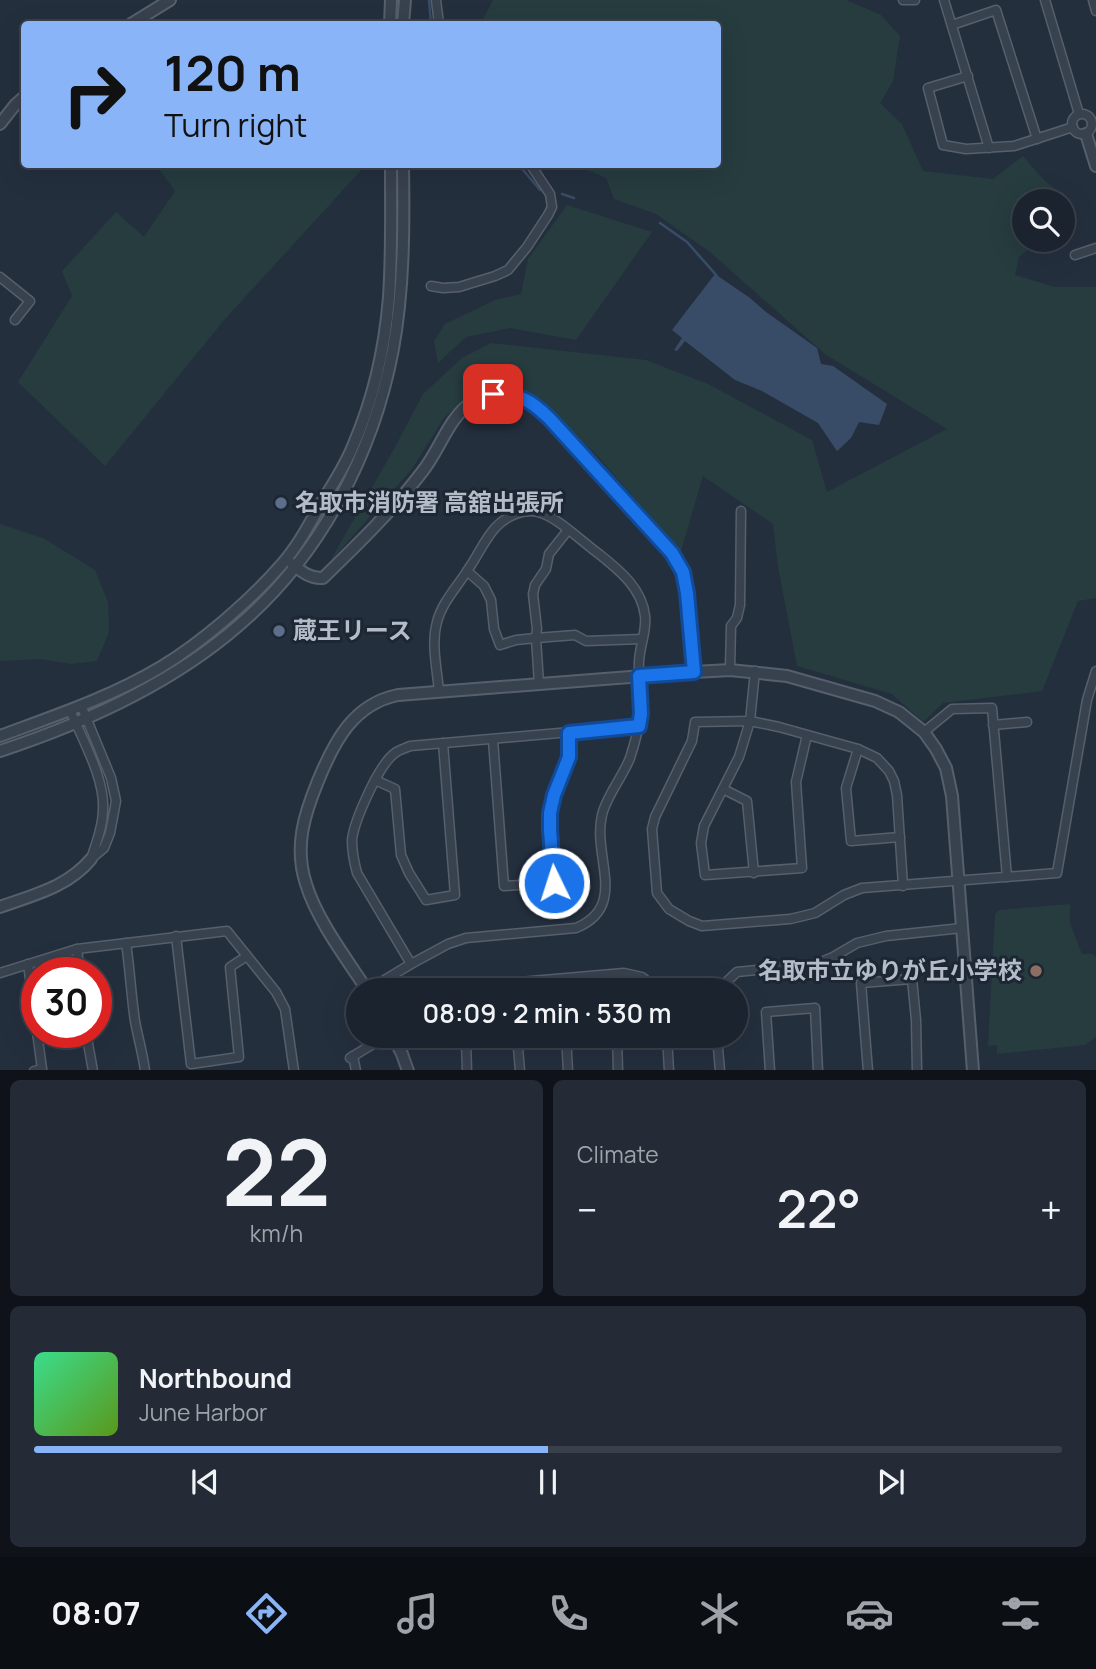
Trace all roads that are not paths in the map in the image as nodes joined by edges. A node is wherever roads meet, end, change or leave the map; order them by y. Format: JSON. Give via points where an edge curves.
{"nodes":[{"id":1,"x":170,"y":0,"type":"edge"},
{"id":2,"x":391,"y":0,"type":"edge"},
{"id":3,"x":405,"y":0,"type":"edge"},
{"id":4,"x":436,"y":0,"type":"edge"},
{"id":5,"x":903,"y":0,"type":"edge"},
{"id":6,"x":915,"y":0,"type":"edge"},
{"id":7,"x":944,"y":0,"type":"edge"},
{"id":8,"x":1045,"y":0,"type":"edge"},
{"id":9,"x":1093,"y":0,"type":"edge"},
{"id":10,"x":1096,"y":11,"type":"edge"},
{"id":11,"x":136,"y":21,"type":"edge"},
{"id":12,"x":390,"y":21,"type":"edge"},
{"id":13,"x":403,"y":21,"type":"edge"},
{"id":14,"x":439,"y":21,"type":"edge"},
{"id":15,"x":952,"y":25,"type":"junction"},
{"id":16,"x":968,"y":76,"type":"junction"},
{"id":17,"x":21,"y":100,"type":"edge"},
{"id":18,"x":1079,"y":114,"type":"junction"},
{"id":19,"x":1094,"y":121,"type":"edge"},
{"id":20,"x":0,"y":124,"type":"edge"},
{"id":21,"x":1073,"y":127,"type":"junction"},
{"id":22,"x":1086,"y":134,"type":"junction"},
{"id":23,"x":1037,"y":139,"type":"junction"},
{"id":24,"x":989,"y":148,"type":"junction"},
{"id":25,"x":1096,"y":166,"type":"edge"},
{"id":26,"x":391,"y":168,"type":"edge"},
{"id":27,"x":403,"y":168,"type":"edge"},
{"id":28,"x":533,"y":168,"type":"edge"},
{"id":29,"x":1096,"y":248,"type":"edge"},
{"id":30,"x":1075,"y":255,"type":"dead end"},
{"id":31,"x":0,"y":277,"type":"edge"},
{"id":32,"x":431,"y":286,"type":"dead end"},
{"id":33,"x":15,"y":320,"type":"dead end"},
{"id":34,"x":741,"y":511,"type":"dead end"},
{"id":35,"x":568,"y":530,"type":"junction"},
{"id":36,"x":286,"y":559,"type":"junction"},
{"id":37,"x":296,"y":567,"type":"junction"},
{"id":38,"x":467,"y":571,"type":"junction"},
{"id":39,"x":536,"y":638,"type":"junction"},
{"id":40,"x":642,"y":639,"type":"junction"},
{"id":41,"x":730,"y":670,"type":"junction"},
{"id":42,"x":755,"y":671,"type":"junction"},
{"id":43,"x":1096,"y":671,"type":"edge"},
{"id":44,"x":694,"y":672,"type":"junction"},
{"id":45,"x":639,"y":676,"type":"junction"},
{"id":46,"x":539,"y":684,"type":"junction"},
{"id":47,"x":439,"y":691,"type":"junction"},
{"id":48,"x":75,"y":707,"type":"junction"},
{"id":49,"x":81,"y":721,"type":"junction"},
{"id":50,"x":750,"y":721,"type":"junction"},
{"id":51,"x":1027,"y":722,"type":"dead end"},
{"id":52,"x":993,"y":725,"type":"junction"},
{"id":53,"x":639,"y":726,"type":"junction"},
{"id":54,"x":924,"y":732,"type":"junction"},
{"id":55,"x":569,"y":733,"type":"junction"},
{"id":56,"x":807,"y":734,"type":"junction"},
{"id":57,"x":0,"y":736,"type":"edge"},
{"id":58,"x":493,"y":740,"type":"junction"},
{"id":59,"x":443,"y":743,"type":"junction"},
{"id":60,"x":858,"y":749,"type":"junction"},
{"id":61,"x":0,"y":751,"type":"edge"},
{"id":62,"x":375,"y":780,"type":"junction"},
{"id":63,"x":723,"y":789,"type":"junction"},
{"id":64,"x":900,"y":837,"type":"junction"},
{"id":65,"x":91,"y":859,"type":"joint"},
{"id":66,"x":754,"y":873,"type":"junction"},
{"id":67,"x":1007,"y":877,"type":"junction"},
{"id":68,"x":958,"y":881,"type":"junction"},
{"id":69,"x":903,"y":886,"type":"junction"},
{"id":70,"x":0,"y":907,"type":"edge"},
{"id":71,"x":962,"y":928,"type":"junction"},
{"id":72,"x":176,"y":936,"type":"junction"},
{"id":73,"x":126,"y":943,"type":"junction"},
{"id":74,"x":77,"y":950,"type":"junction"},
{"id":75,"x":247,"y":956,"type":"junction"},
{"id":76,"x":52,"y":957,"type":"edge"},
{"id":77,"x":78,"y":957,"type":"edge"},
{"id":78,"x":411,"y":964,"type":"junction"},
{"id":79,"x":21,"y":966,"type":"edge"},
{"id":80,"x":0,"y":973,"type":"edge"},
{"id":81,"x":359,"y":978,"type":"edge"},
{"id":82,"x":387,"y":978,"type":"edge"},
{"id":83,"x":566,"y":978,"type":"edge"},
{"id":84,"x":644,"y":978,"type":"edge"},
{"id":85,"x":731,"y":978,"type":"edge"},
{"id":86,"x":39,"y":1048,"type":"edge"},
{"id":87,"x":89,"y":1048,"type":"edge"},
{"id":88,"x":367,"y":1048,"type":"edge"},
{"id":89,"x":399,"y":1048,"type":"edge"},
{"id":90,"x":466,"y":1048,"type":"edge"},
{"id":91,"x":518,"y":1048,"type":"edge"},
{"id":92,"x":567,"y":1048,"type":"edge"},
{"id":93,"x":617,"y":1048,"type":"edge"},
{"id":94,"x":668,"y":1048,"type":"edge"},
{"id":95,"x":718,"y":1048,"type":"edge"},
{"id":96,"x":34,"y":1070,"type":"edge"},
{"id":97,"x":93,"y":1070,"type":"edge"},
{"id":98,"x":145,"y":1070,"type":"edge"},
{"id":99,"x":294,"y":1070,"type":"edge"},
{"id":100,"x":356,"y":1070,"type":"edge"},
{"id":101,"x":408,"y":1070,"type":"edge"},
{"id":102,"x":467,"y":1070,"type":"edge"},
{"id":103,"x":520,"y":1070,"type":"edge"},
{"id":104,"x":568,"y":1070,"type":"edge"},
{"id":105,"x":618,"y":1070,"type":"edge"},
{"id":106,"x":669,"y":1070,"type":"edge"},
{"id":107,"x":720,"y":1070,"type":"edge"},
{"id":108,"x":770,"y":1070,"type":"edge"},
{"id":109,"x":818,"y":1070,"type":"edge"},
{"id":110,"x":868,"y":1070,"type":"edge"},
{"id":111,"x":918,"y":1070,"type":"edge"},
{"id":112,"x":973,"y":1070,"type":"edge"}],
"edges":[{"from":1,"to":11,"type":"street"},
{"from":2,"to":12,"type":"street"},
{"from":3,"to":13,"type":"street"},
{"from":4,"to":14,"type":"street"},
{"from":5,"to":6,"type":"street"},
{"from":7,"to":15,"type":"street"},
{"from":8,"to":18,"type":"street"},
{"from":9,"to":10,"type":"street"},
{"from":15,"to":16,"type":"street"},
{"from":15,"to":23,"type":"street","via":[[996,10]]},
{"from":16,"to":24,"type":"street"},
{"from":16,"to":24,"type":"street","via":[[928,88],[943,145]]},
{"from":17,"to":20,"type":"street"},
{"from":18,"to":19,"type":"street"},
{"from":18,"to":21,"type":"street"},
{"from":19,"to":22,"type":"street"},
{"from":21,"to":22,"type":"street","via":[[1076,133]]},
{"from":21,"to":23,"type":"street"},
{"from":22,"to":25,"type":"street"},
{"from":23,"to":24,"type":"street"},
{"from":26,"to":36,"type":"street","via":[[388,299],[372,389],[353,447]]},
{"from":27,"to":37,"type":"street","via":[[400,286],[384,386],[356,467]]},
{"from":28,"to":32,"type":"street","via":[[550,194],[552,207],[508,270],[459,287]]},
{"from":29,"to":30,"type":"street"},
{"from":31,"to":33,"type":"street","via":[[30,301]]},
{"from":34,"to":41,"type":"street","via":[[740,605],[731,626]]},
{"from":35,"to":38,"type":"street","via":[[537,511],[506,518],[494,528]]},
{"from":35,"to":39,"type":"street","via":[[548,554],[546,569],[535,585]]},
{"from":35,"to":40,"type":"street","via":[[634,587],[645,617]]},
{"from":36,"to":37,"type":"street"},
{"from":36,"to":48,"type":"street","via":[[201,639],[142,677]]},
{"from":37,"to":44,"type":"street","via":[[315,579],[323,578],[424,470],[457,415],[483,397],[517,396],[549,418],[672,553],[683,572],[687,593]]},
{"from":37,"to":49,"type":"street","via":[[238,626],[202,654],[163,680]]},
{"from":38,"to":39,"type":"street","via":[[484,586],[491,600],[500,645]]},
{"from":38,"to":47,"type":"street","via":[[436,624]]},
{"from":39,"to":40,"type":"street"},
{"from":39,"to":46,"type":"street"},
{"from":40,"to":45,"type":"street"},
{"from":41,"to":42,"type":"street"},
{"from":41,"to":44,"type":"street"},
{"from":42,"to":50,"type":"street"},
{"from":42,"to":54,"type":"street","via":[[875,701],[899,712]]},
{"from":43,"to":67,"type":"street","via":[[1057,873]]},
{"from":44,"to":45,"type":"street"},
{"from":45,"to":46,"type":"street"},
{"from":45,"to":53,"type":"street"},
{"from":46,"to":47,"type":"street"},
{"from":47,"to":81,"type":"street","via":[[392,696],[357,715],[328,757],[302,827],[300,852],[311,900]]},
{"from":48,"to":49,"type":"street"},
{"from":48,"to":57,"type":"street"},
{"from":49,"to":61,"type":"street"},
{"from":49,"to":65,"type":"street","via":[[111,778],[116,801],[104,848]]},
{"from":50,"to":56,"type":"street"},
{"from":50,"to":63,"type":"street"},
{"from":50,"to":69,"type":"street","via":[[695,722],[692,741],[654,817],[657,893],[669,909],[702,926],[790,919],[815,913],[862,888]]},
{"from":51,"to":52,"type":"street"},
{"from":52,"to":54,"type":"street","via":[[992,708],[952,709]]},
{"from":52,"to":67,"type":"street"},
{"from":53,"to":55,"type":"street"},
{"from":53,"to":78,"type":"street","via":[[602,815],[606,895],[597,915],[576,928],[466,938]]},
{"from":54,"to":68,"type":"street","via":[[946,768]]},
{"from":55,"to":58,"type":"street"},
{"from":55,"to":58,"type":"street","via":[[569,757],[550,813],[554,883],[504,886]]},
{"from":56,"to":60,"type":"street"},
{"from":56,"to":66,"type":"street","via":[[796,782],[802,868]]},
{"from":58,"to":59,"type":"street"},
{"from":59,"to":62,"type":"street","via":[[411,746],[395,753]]},
{"from":59,"to":62,"type":"street","via":[[455,895],[426,900],[401,855],[395,789]]},
{"from":60,"to":64,"type":"street","via":[[877,758],[894,781]]},
{"from":60,"to":64,"type":"street","via":[[846,788],[851,841]]},
{"from":62,"to":78,"type":"street","via":[[352,839],[353,856],[357,873]]},
{"from":63,"to":66,"type":"street","via":[[747,801]]},
{"from":63,"to":66,"type":"street","via":[[704,826],[705,875]]},
{"from":64,"to":69,"type":"street"},
{"from":65,"to":70,"type":"street","via":[[66,881]]},
{"from":67,"to":68,"type":"street"},
{"from":68,"to":69,"type":"street"},
{"from":68,"to":71,"type":"street"},
{"from":71,"to":85,"type":"street","via":[[886,936],[857,943],[816,964],[737,972]]},
{"from":71,"to":112,"type":"street"},
{"from":72,"to":73,"type":"street"},
{"from":72,"to":75,"type":"street","via":[[227,931]]},
{"from":72,"to":75,"type":"street","via":[[191,1065],[239,1057],[230,967]]},
{"from":73,"to":74,"type":"street"},
{"from":73,"to":98,"type":"street"},
{"from":74,"to":76,"type":"street"},
{"from":74,"to":77,"type":"street"},
{"from":75,"to":99,"type":"street","via":[[285,1009]]},
{"from":78,"to":82,"type":"street"},
{"from":79,"to":80,"type":"street"},
{"from":83,"to":84,"type":"street","via":[[624,973]]},
{"from":86,"to":96,"type":"street","via":[[42,1069]]},
{"from":87,"to":97,"type":"street"},
{"from":88,"to":100,"type":"street","via":[[352,1057]]},
{"from":89,"to":101,"type":"street"},
{"from":90,"to":102,"type":"street"},
{"from":91,"to":103,"type":"street"},
{"from":92,"to":104,"type":"street"},
{"from":93,"to":105,"type":"street"},
{"from":94,"to":106,"type":"street"},
{"from":95,"to":107,"type":"street"},
{"from":108,"to":109,"type":"street","via":[[766,1012],[815,1008]]},
{"from":110,"to":111,"type":"street","via":[[862,983],[912,979]]}]}
